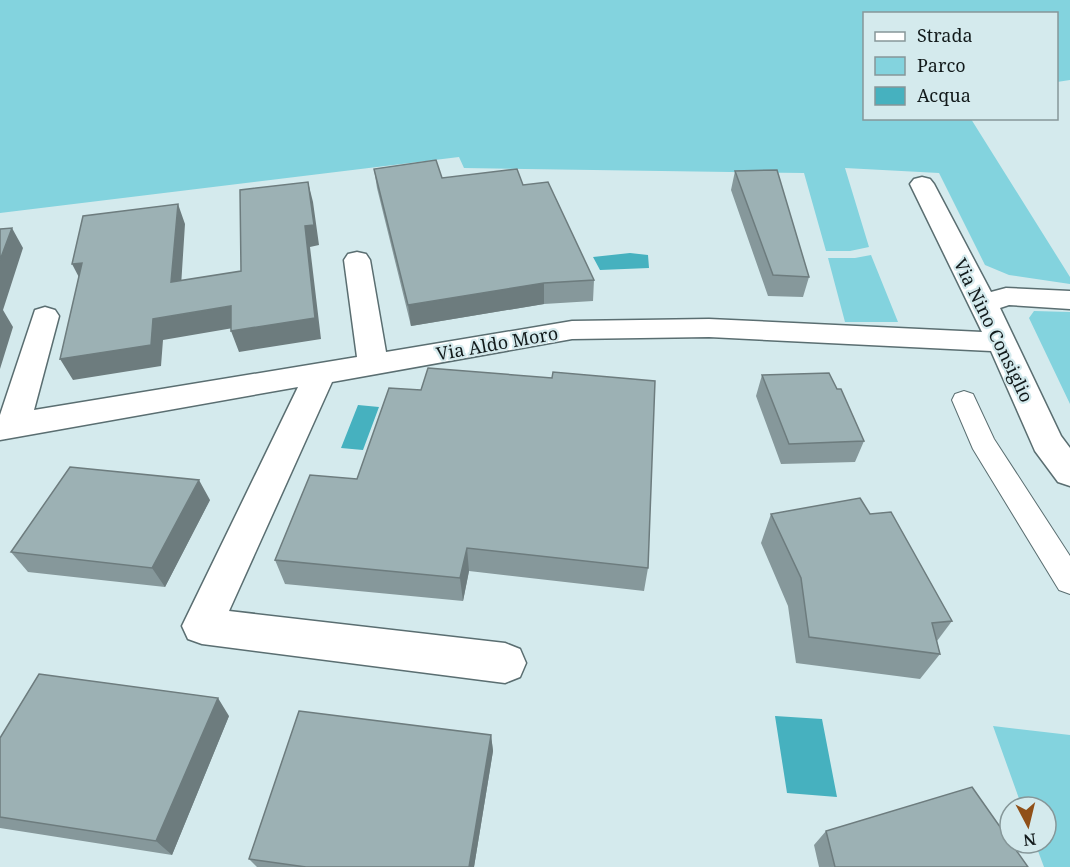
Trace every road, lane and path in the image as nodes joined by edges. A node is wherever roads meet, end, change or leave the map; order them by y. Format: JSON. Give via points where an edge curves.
{"nodes":[{"id":1,"x":922,"y":184,"type":"dead end"},
{"id":2,"x":357,"y":260,"type":"dead end"},
{"id":3,"x":1070,"y":300,"type":"edge"},
{"id":4,"x":984,"y":304,"type":"junction"},
{"id":5,"x":45,"y":316,"type":"dead end"},
{"id":6,"x":1000,"y":342,"type":"junction"},
{"id":7,"x":373,"y":365,"type":"junction"},
{"id":8,"x":320,"y":374,"type":"junction"},
{"id":9,"x":964,"y":400,"type":"dead end"},
{"id":10,"x":7,"y":427,"type":"edge"},
{"id":11,"x":1070,"y":473,"type":"edge"},
{"id":12,"x":1070,"y":581,"type":"edge"},
{"id":13,"x":506,"y":663,"type":"dead end"}],
"edges":[{"from":1,"to":4,"type":"street","name":"Via Nino Consiglio"},
{"from":2,"to":7,"type":"street"},
{"from":3,"to":4,"type":"street","via":[[1006,296]]},
{"from":4,"to":6,"type":"street","name":"Via Nino Consiglio"},
{"from":5,"to":10,"type":"street"},
{"from":6,"to":7,"type":"street","name":"Via Aldo Moro","via":[[709,328],[572,330]]},
{"from":6,"to":11,"type":"street","name":"Via Nino Consiglio","via":[[1047,442]]},
{"from":7,"to":8,"type":"street","name":"Via Aldo Moro"},
{"from":8,"to":10,"type":"street","name":"Via Aldo Moro"},
{"from":8,"to":13,"type":"street","via":[[202,626]]},
{"from":9,"to":12,"type":"lane","via":[[982,442]]}]}
